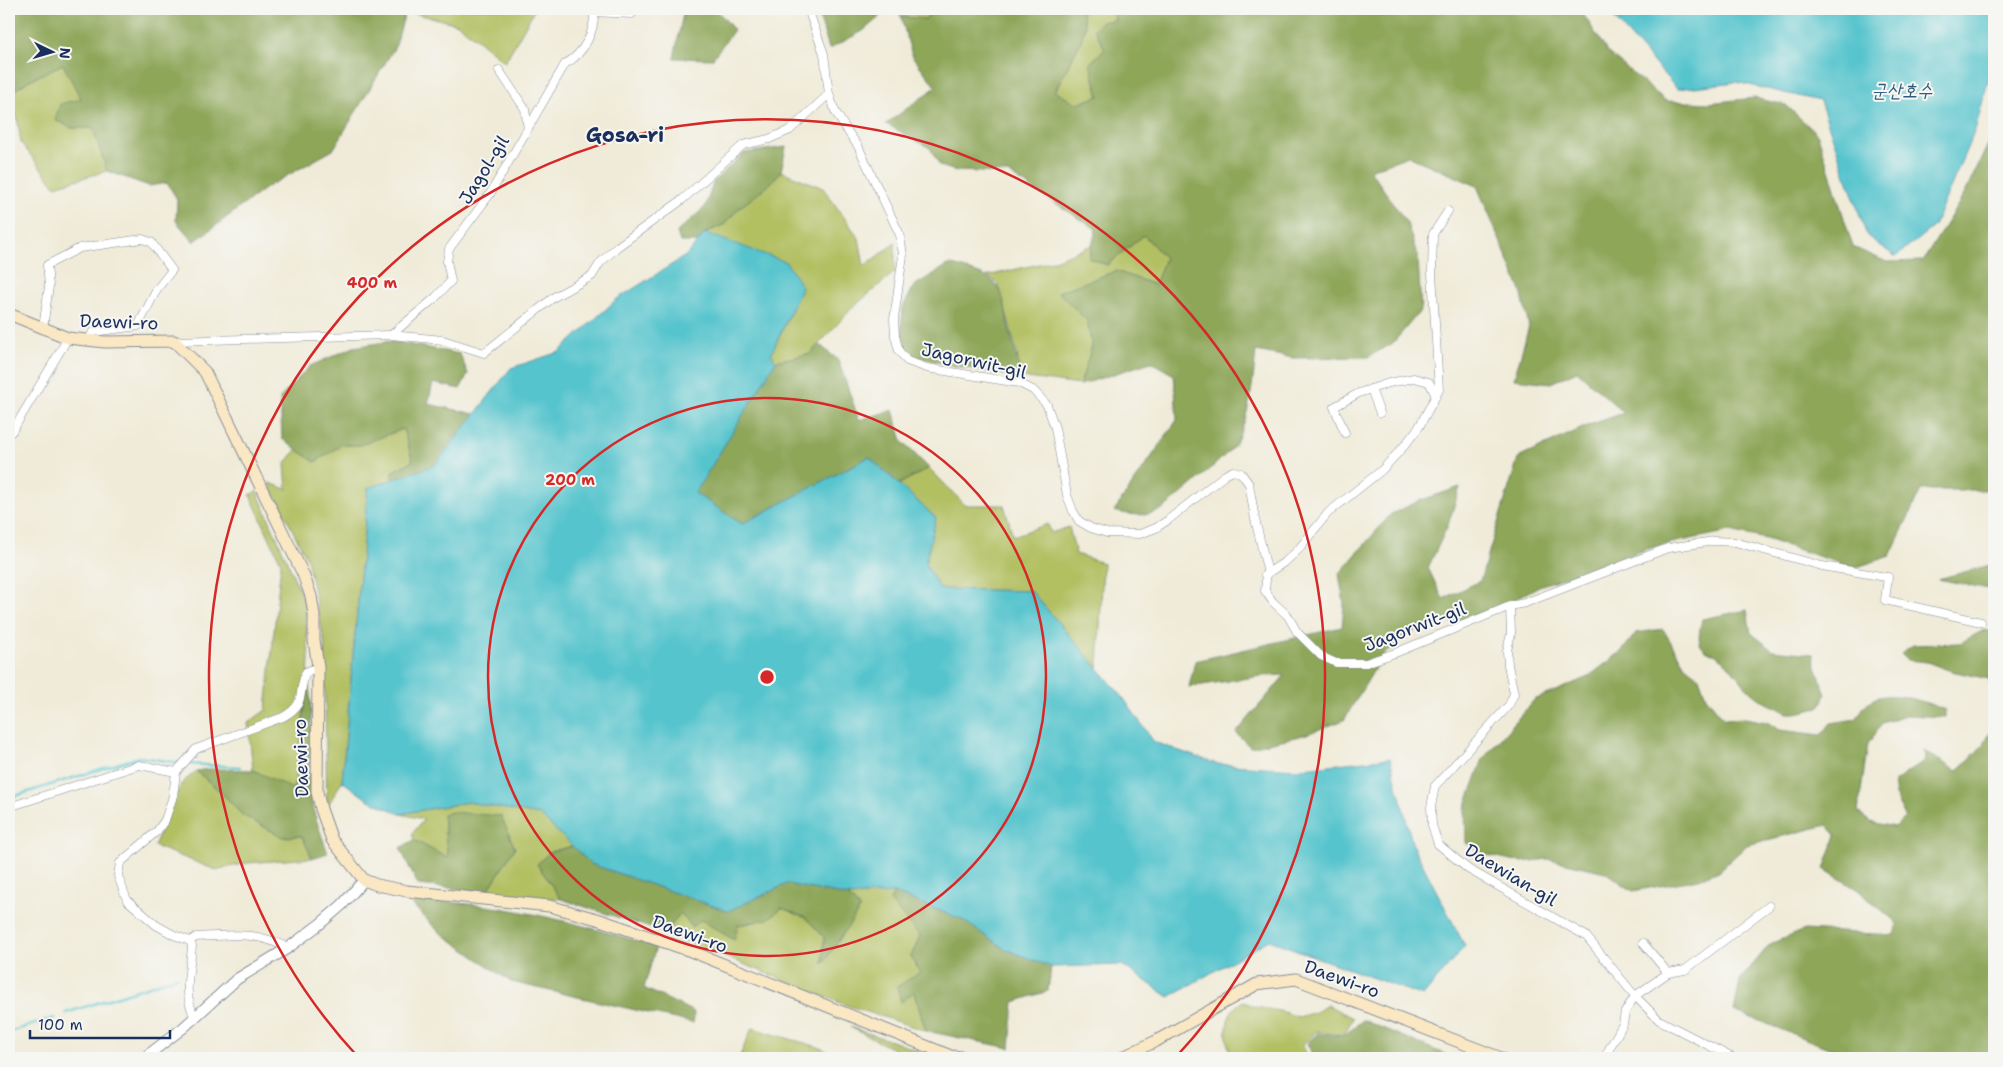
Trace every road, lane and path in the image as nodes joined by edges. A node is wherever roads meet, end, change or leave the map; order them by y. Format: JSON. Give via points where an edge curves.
{"nodes":[{"id":1,"x":635,"y":9,"type":"edge"},
{"id":2,"x":808,"y":9,"type":"edge"},
{"id":3,"x":594,"y":10,"type":"edge"},
{"id":4,"x":499,"y":70,"type":"dead end"},
{"id":5,"x":829,"y":94,"type":"junction"},
{"id":6,"x":528,"y":129,"type":"junction"},
{"id":7,"x":1448,"y":210,"type":"dead end"},
{"id":8,"x":9,"y":314,"type":"edge"},
{"id":9,"x":44,"y":328,"type":"junction"},
{"id":10,"x":391,"y":335,"type":"junction"},
{"id":11,"x":68,"y":338,"type":"junction"},
{"id":12,"x":89,"y":339,"type":"junction"},
{"id":13,"x":174,"y":341,"type":"junction"},
{"id":14,"x":1371,"y":389,"type":"junction"},
{"id":15,"x":1436,"y":396,"type":"junction"},
{"id":16,"x":1380,"y":414,"type":"dead end"},
{"id":17,"x":1345,"y":433,"type":"dead end"},
{"id":18,"x":9,"y":434,"type":"edge"},
{"id":19,"x":1266,"y":575,"type":"junction"},
{"id":20,"x":1510,"y":606,"type":"junction"},
{"id":21,"x":1981,"y":622,"type":"dead end"},
{"id":22,"x":318,"y":666,"type":"junction"},
{"id":23,"x":176,"y":772,"type":"junction"},
{"id":24,"x":9,"y":806,"type":"edge"},
{"id":25,"x":364,"y":880,"type":"junction"},
{"id":26,"x":1768,"y":906,"type":"dead end"},
{"id":27,"x":190,"y":940,"type":"junction"},
{"id":28,"x":1643,"y":943,"type":"dead end"},
{"id":29,"x":288,"y":948,"type":"junction"},
{"id":30,"x":1668,"y":973,"type":"junction"},
{"id":31,"x":1635,"y":996,"type":"junction"},
{"id":32,"x":194,"y":1018,"type":"junction"},
{"id":33,"x":144,"y":1058,"type":"edge"},
{"id":34,"x":973,"y":1058,"type":"edge"},
{"id":35,"x":1121,"y":1058,"type":"edge"},
{"id":36,"x":1501,"y":1058,"type":"edge"},
{"id":37,"x":1604,"y":1058,"type":"edge"},
{"id":38,"x":1733,"y":1058,"type":"edge"}],
"edges":[{"from":1,"to":3,"type":"street","via":[[632,14]]},
{"from":2,"to":5,"type":"street","name":"Jagorwit-gil","via":[[824,54]]},
{"from":3,"to":6,"type":"street","name":"Jagol-gil","via":[[592,31],[573,60],[565,64]]},
{"from":4,"to":6,"type":"street","via":[[525,109]]},
{"from":5,"to":10,"type":"street","via":[[790,130],[743,145],[682,200],[617,247],[592,276],[554,297],[484,353],[443,340]]},
{"from":5,"to":19,"type":"street","name":"Jagorwit-gil","via":[[842,123],[858,146],[900,235],[903,255],[894,319],[899,351],[907,361],[927,368],[1018,383],[1033,390],[1047,405],[1055,428],[1073,511],[1091,528],[1108,533],[1140,534],[1168,520],[1226,474],[1233,471],[1242,473],[1249,484]]},
{"from":6,"to":10,"type":"street","name":"Jagol-gil","via":[[490,194],[448,248],[451,281]]},
{"from":7,"to":15,"type":"street","via":[[1433,234],[1432,273],[1439,378]]},
{"from":8,"to":9,"type":"main road","name":"Daewi-ro"},
{"from":9,"to":11,"type":"main road","name":"Daewi-ro"},
{"from":9,"to":12,"type":"street","via":[[49,286],[47,265],[80,248],[142,239],[151,242],[172,270],[157,289],[138,326],[93,332]]},
{"from":10,"to":13,"type":"street"},
{"from":11,"to":12,"type":"main road","name":"Daewi-ro"},
{"from":11,"to":18,"type":"street"},
{"from":12,"to":13,"type":"main road","name":"Daewi-ro","via":[[105,342]]},
{"from":13,"to":22,"type":"main road","name":"Daewi-ro","via":[[205,372],[303,574],[311,596]]},
{"from":14,"to":15,"type":"street","via":[[1414,378],[1429,382]]},
{"from":14,"to":16,"type":"street"},
{"from":14,"to":17,"type":"street","via":[[1334,407]]},
{"from":15,"to":19,"type":"street","via":[[1419,427],[1382,470],[1328,513],[1297,551]]},
{"from":19,"to":20,"type":"street","name":"Jagorwit-gil","via":[[1265,591],[1273,602],[1321,656],[1336,663],[1366,663]]},
{"from":20,"to":21,"type":"street","name":"Jagorwit-gil","via":[[1668,548],[1714,540],[1735,542],[1822,566],[1887,577],[1885,600]]},
{"from":20,"to":31,"type":"street","name":"Daewian-gil","via":[[1511,633],[1507,651],[1514,694],[1509,705],[1435,786],[1432,826],[1438,844],[1468,869],[1586,936]]},
{"from":22,"to":23,"type":"street","via":[[306,672],[295,711],[196,749]]},
{"from":22,"to":25,"type":"main road","name":"Daewi-ro","via":[[317,792],[332,840]]},
{"from":23,"to":24,"type":"street","via":[[139,765]]},
{"from":23,"to":27,"type":"street","via":[[165,820],[120,863],[118,876],[127,900],[133,906],[174,935]]},
{"from":25,"to":29,"type":"street","via":[[342,905]]},
{"from":25,"to":34,"type":"main road","name":"Daewi-ro","via":[[407,891],[549,906],[597,919],[688,950],[951,1056]]},
{"from":26,"to":30,"type":"street","via":[[1686,970]]},
{"from":27,"to":29,"type":"street","via":[[241,934],[272,940]]},
{"from":27,"to":32,"type":"street","via":[[186,991]]},
{"from":28,"to":30,"type":"street"},
{"from":29,"to":32,"type":"street","via":[[237,979]]},
{"from":30,"to":31,"type":"street"},
{"from":31,"to":37,"type":"street"},
{"from":31,"to":38,"type":"street","name":"Daewian-gil","via":[[1659,1020]]},
{"from":32,"to":33,"type":"street"},
{"from":35,"to":36,"type":"main road","name":"Daewi-ro","via":[[1257,984],[1296,979]]}]}
